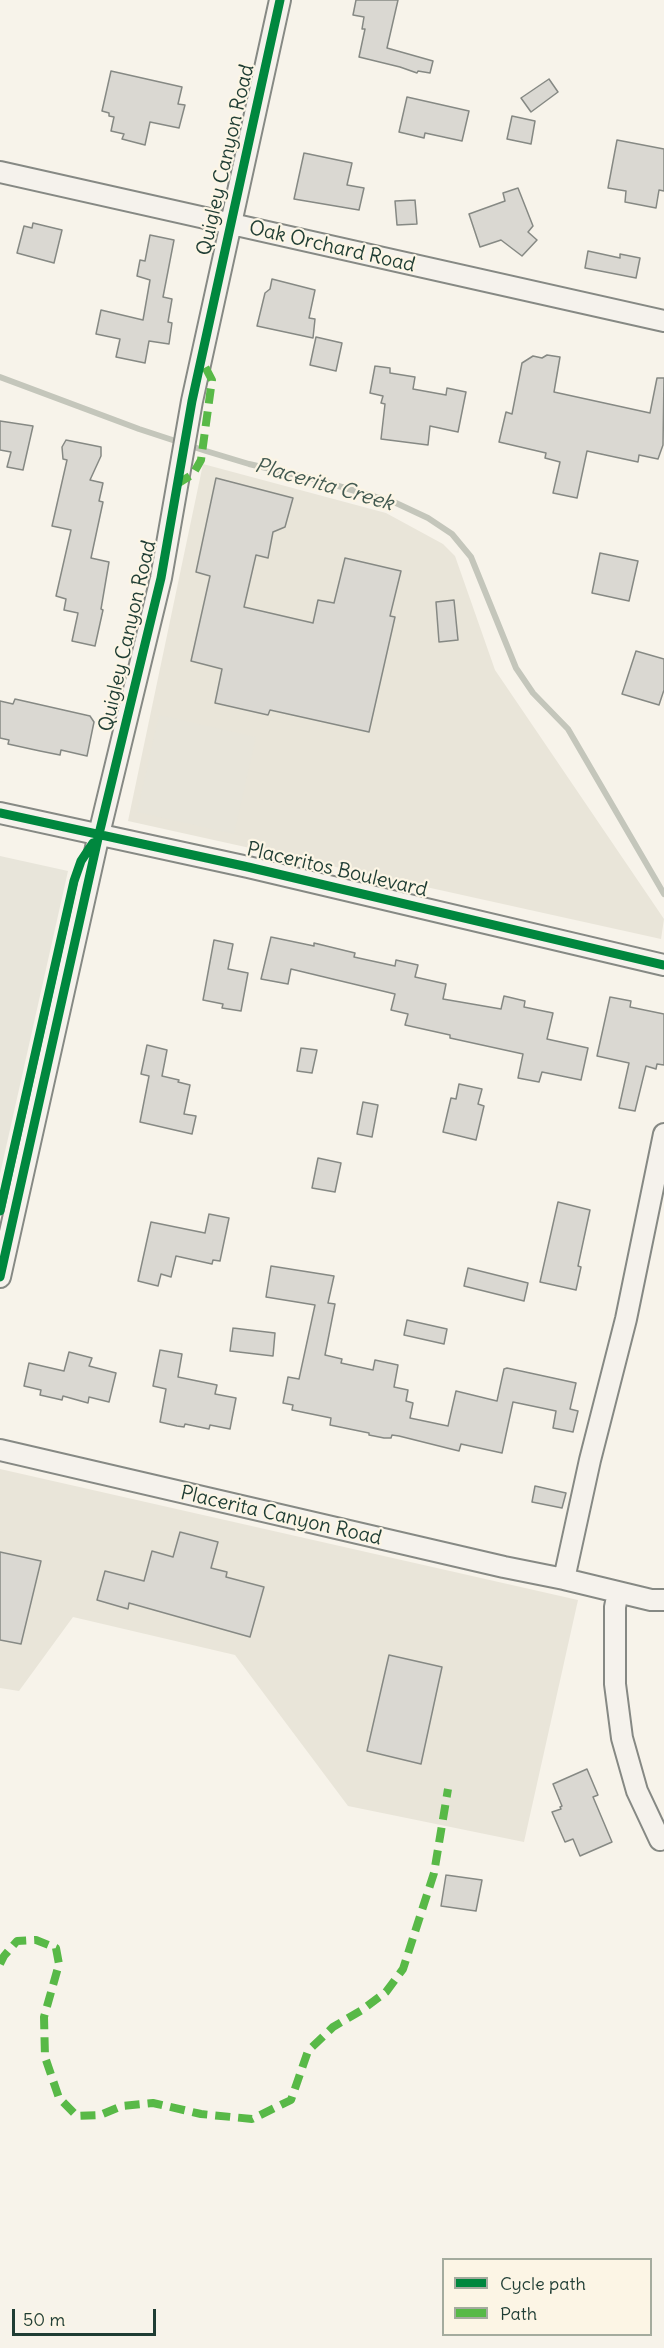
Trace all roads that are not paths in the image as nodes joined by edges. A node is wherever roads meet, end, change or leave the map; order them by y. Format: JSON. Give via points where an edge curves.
{"nodes":[{"id":1,"x":280,"y":0,"type":"edge"},
{"id":2,"x":0,"y":172,"type":"edge"},
{"id":3,"x":230,"y":224,"type":"junction"},
{"id":4,"x":664,"y":321,"type":"edge"},
{"id":5,"x":0,"y":813,"type":"edge"},
{"id":6,"x":99,"y":834,"type":"junction"},
{"id":7,"x":664,"y":965,"type":"edge"},
{"id":8,"x":664,"y":1134,"type":"edge"},
{"id":9,"x":0,"y":1277,"type":"edge"},
{"id":10,"x":0,"y":1450,"type":"edge"},
{"id":11,"x":564,"y":1579,"type":"junction"},
{"id":12,"x":618,"y":1592,"type":"junction"},
{"id":13,"x":658,"y":1600,"type":"edge"},
{"id":14,"x":664,"y":1616,"type":"edge"},
{"id":15,"x":660,"y":1840,"type":"dead end"}],
"edges":[{"from":1,"to":3,"type":"street","name":"Quigley Canyon Road"},
{"from":2,"to":3,"type":"street","name":"Oak Orchard Road"},
{"from":3,"to":4,"type":"street","name":"Oak Orchard Road"},
{"from":3,"to":6,"type":"street","name":"Quigley Canyon Road","via":[[180,462],[161,578]]},
{"from":5,"to":6,"type":"street","name":"Placeritos Boulevard"},
{"from":6,"to":7,"type":"street","name":"Placeritos Boulevard"},
{"from":6,"to":9,"type":"street","name":"Quigley Canyon Road"},
{"from":8,"to":11,"type":"street","via":[[626,1319]]},
{"from":10,"to":11,"type":"street","name":"Placerita Canyon Road"},
{"from":11,"to":12,"type":"street","name":"Placerita Canyon Road"},
{"from":12,"to":13,"type":"street","name":"Placerita Canyon Road"},
{"from":12,"to":15,"type":"street","via":[[615,1684],[622,1738],[637,1791]]},
{"from":13,"to":14,"type":"street"}]}
